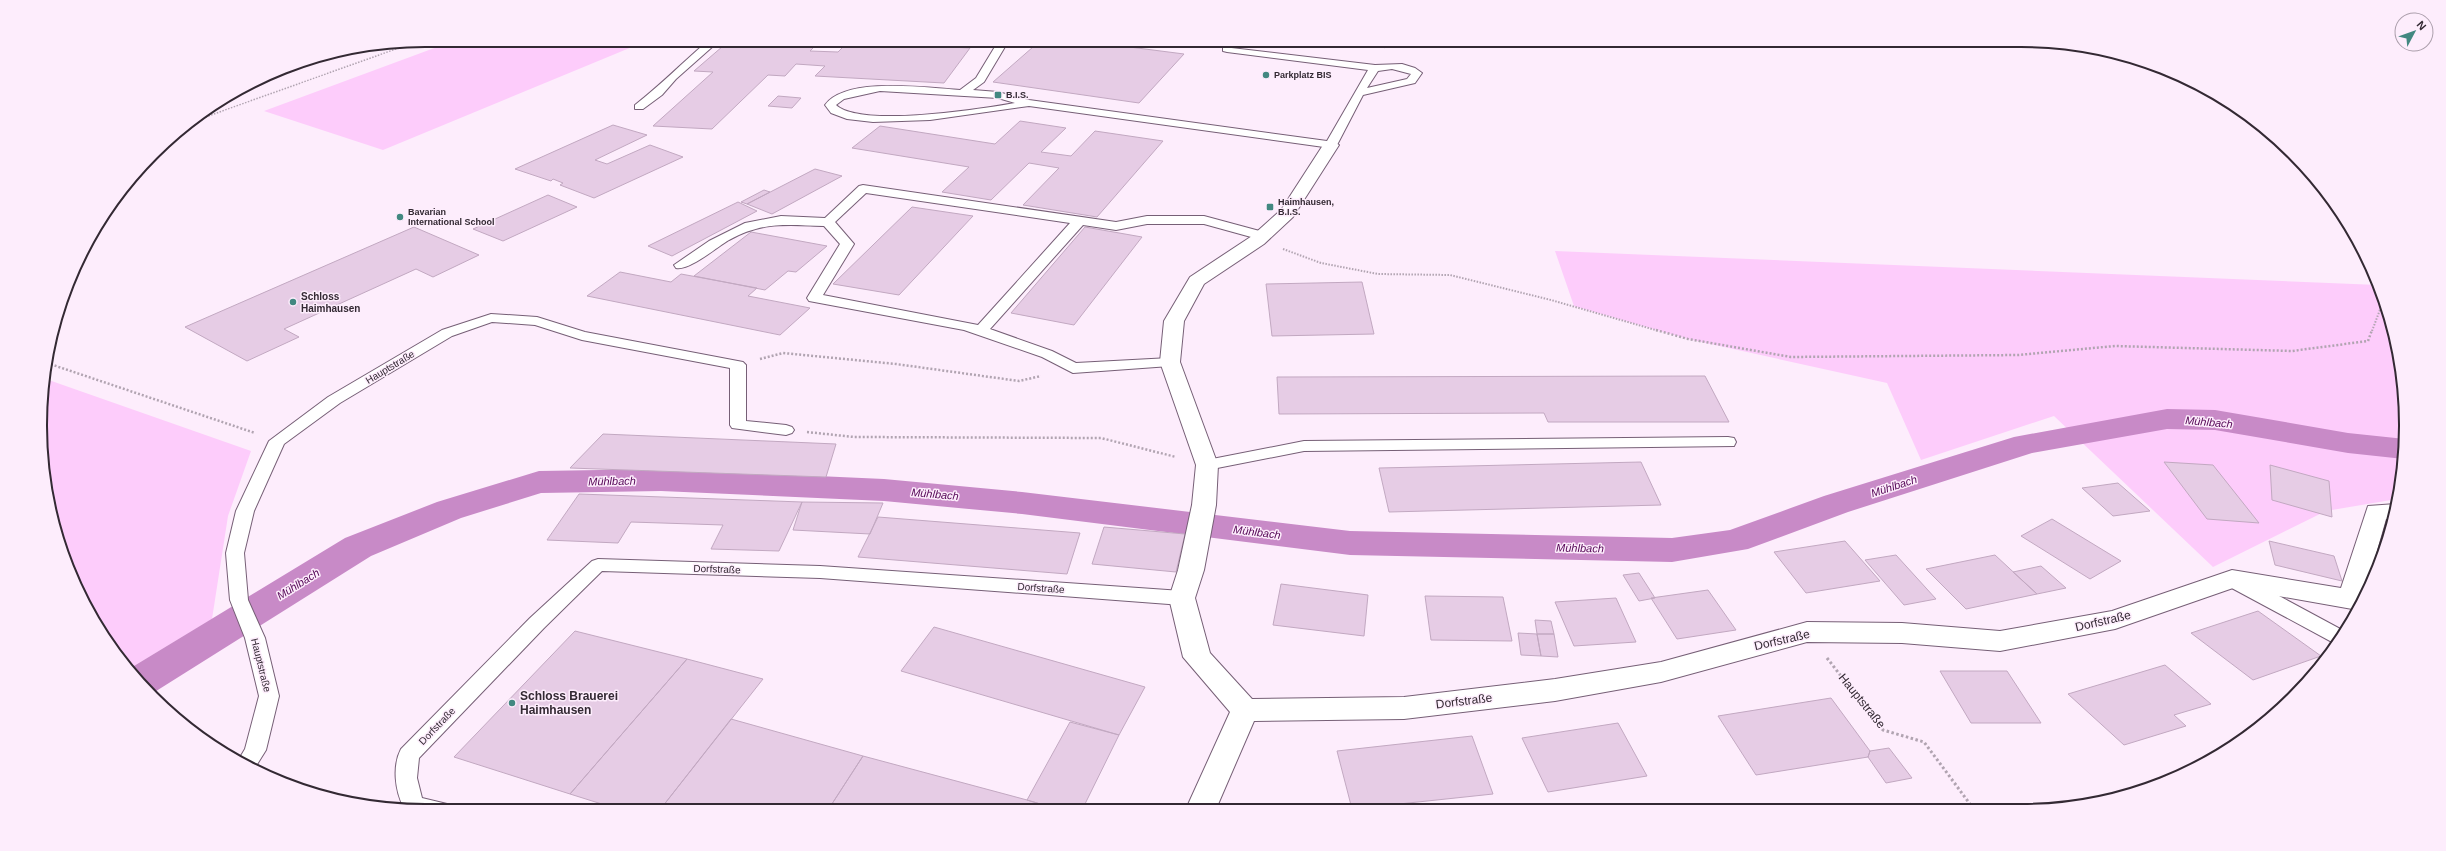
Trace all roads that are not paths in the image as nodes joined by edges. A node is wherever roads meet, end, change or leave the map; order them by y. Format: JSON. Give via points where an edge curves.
{"nodes":[{"id":1,"x":707,"y":47,"type":"edge"},
{"id":2,"x":1000,"y":47,"type":"edge"},
{"id":3,"x":1227,"y":49,"type":"dead end"},
{"id":4,"x":1376,"y":68,"type":"junction"},
{"id":5,"x":964,"y":92,"type":"junction"},
{"id":6,"x":1359,"y":93,"type":"junction"},
{"id":7,"x":1029,"y":103,"type":"junction"},
{"id":8,"x":639,"y":107,"type":"dead end"},
{"id":9,"x":1331,"y":145,"type":"junction"},
{"id":10,"x":1080,"y":220,"type":"junction"},
{"id":11,"x":828,"y":222,"type":"junction"},
{"id":12,"x":1260,"y":238,"type":"junction"},
{"id":13,"x":681,"y":266,"type":"dead end"},
{"id":14,"x":980,"y":331,"type":"junction"},
{"id":15,"x":1170,"y":362,"type":"junction"},
{"id":16,"x":786,"y":430,"type":"road end"},
{"id":17,"x":1728,"y":442,"type":"dead end"},
{"id":18,"x":1207,"y":465,"type":"junction"},
{"id":19,"x":2389,"y":511,"type":"edge"},
{"id":20,"x":2232,"y":579,"type":"junction"},
{"id":21,"x":1182,"y":598,"type":"junction"},
{"id":22,"x":2356,"y":600,"type":"edge"},
{"id":23,"x":2336,"y":635,"type":"edge"},
{"id":24,"x":1245,"y":710,"type":"junction"},
{"id":25,"x":249,"y":760,"type":"edge"},
{"id":26,"x":413,"y":803,"type":"edge"},
{"id":27,"x":1203,"y":804,"type":"edge"}],
"edges":[{"from":1,"to":8,"type":"lane","via":[[672,76],[658,94]]},
{"from":2,"to":5,"type":"lane","via":[[980,80]]},
{"from":3,"to":4,"type":"lane"},
{"from":4,"to":6,"type":"lane"},
{"from":4,"to":6,"type":"lane","via":[[1408,67],[1417,73],[1411,80]]},
{"from":5,"to":7,"type":"lane","via":[[998,95]]},
{"from":5,"to":7,"type":"lane","via":[[880,88],[840,96],[830,105],[836,111],[852,117],[884,119],[997,110]]},
{"from":6,"to":9,"type":"lane"},
{"from":7,"to":9,"type":"lane"},
{"from":9,"to":12,"type":"street","via":[[1287,213]]},
{"from":10,"to":11,"type":"lane","via":[[863,189]]},
{"from":10,"to":12,"type":"lane","via":[[1116,226],[1147,220],[1204,220]]},
{"from":10,"to":14,"type":"lane"},
{"from":11,"to":13,"type":"lane","via":[[776,220],[755,224],[734,231]]},
{"from":11,"to":14,"type":"lane","via":[[847,244],[814,298],[967,326]]},
{"from":12,"to":15,"type":"street","via":[[1197,281],[1174,321]]},
{"from":14,"to":15,"type":"lane","via":[[1047,354],[1074,368]]},
{"from":15,"to":18,"type":"street"},
{"from":16,"to":25,"type":"lane","name":"Hauptstraße","via":[[738,425],[738,365],[582,336],[537,321],[491,318],[447,333],[334,400],[277,441],[245,511],[236,553],[239,600],[255,638],[269,696]]},
{"from":17,"to":18,"type":"lane","via":[[1304,446]]},
{"from":18,"to":21,"type":"street","via":[[1204,506],[1191,570]]},
{"from":19,"to":22,"type":"street","via":[[2376,512]]},
{"from":20,"to":22,"type":"street","name":"Dorfstraße"},
{"from":20,"to":23,"type":"lane"},
{"from":20,"to":24,"type":"street","name":"Dorfstraße","via":[[2115,620],[2000,641],[1902,633],[1807,632],[1661,672],[1555,690],[1404,708]]},
{"from":21,"to":24,"type":"street","via":[[1196,657]]},
{"from":21,"to":26,"type":"lane","name":"Dorfstraße","via":[[820,572],[598,565],[537,623],[409,755],[406,778]]},
{"from":24,"to":27,"type":"street"}]}
